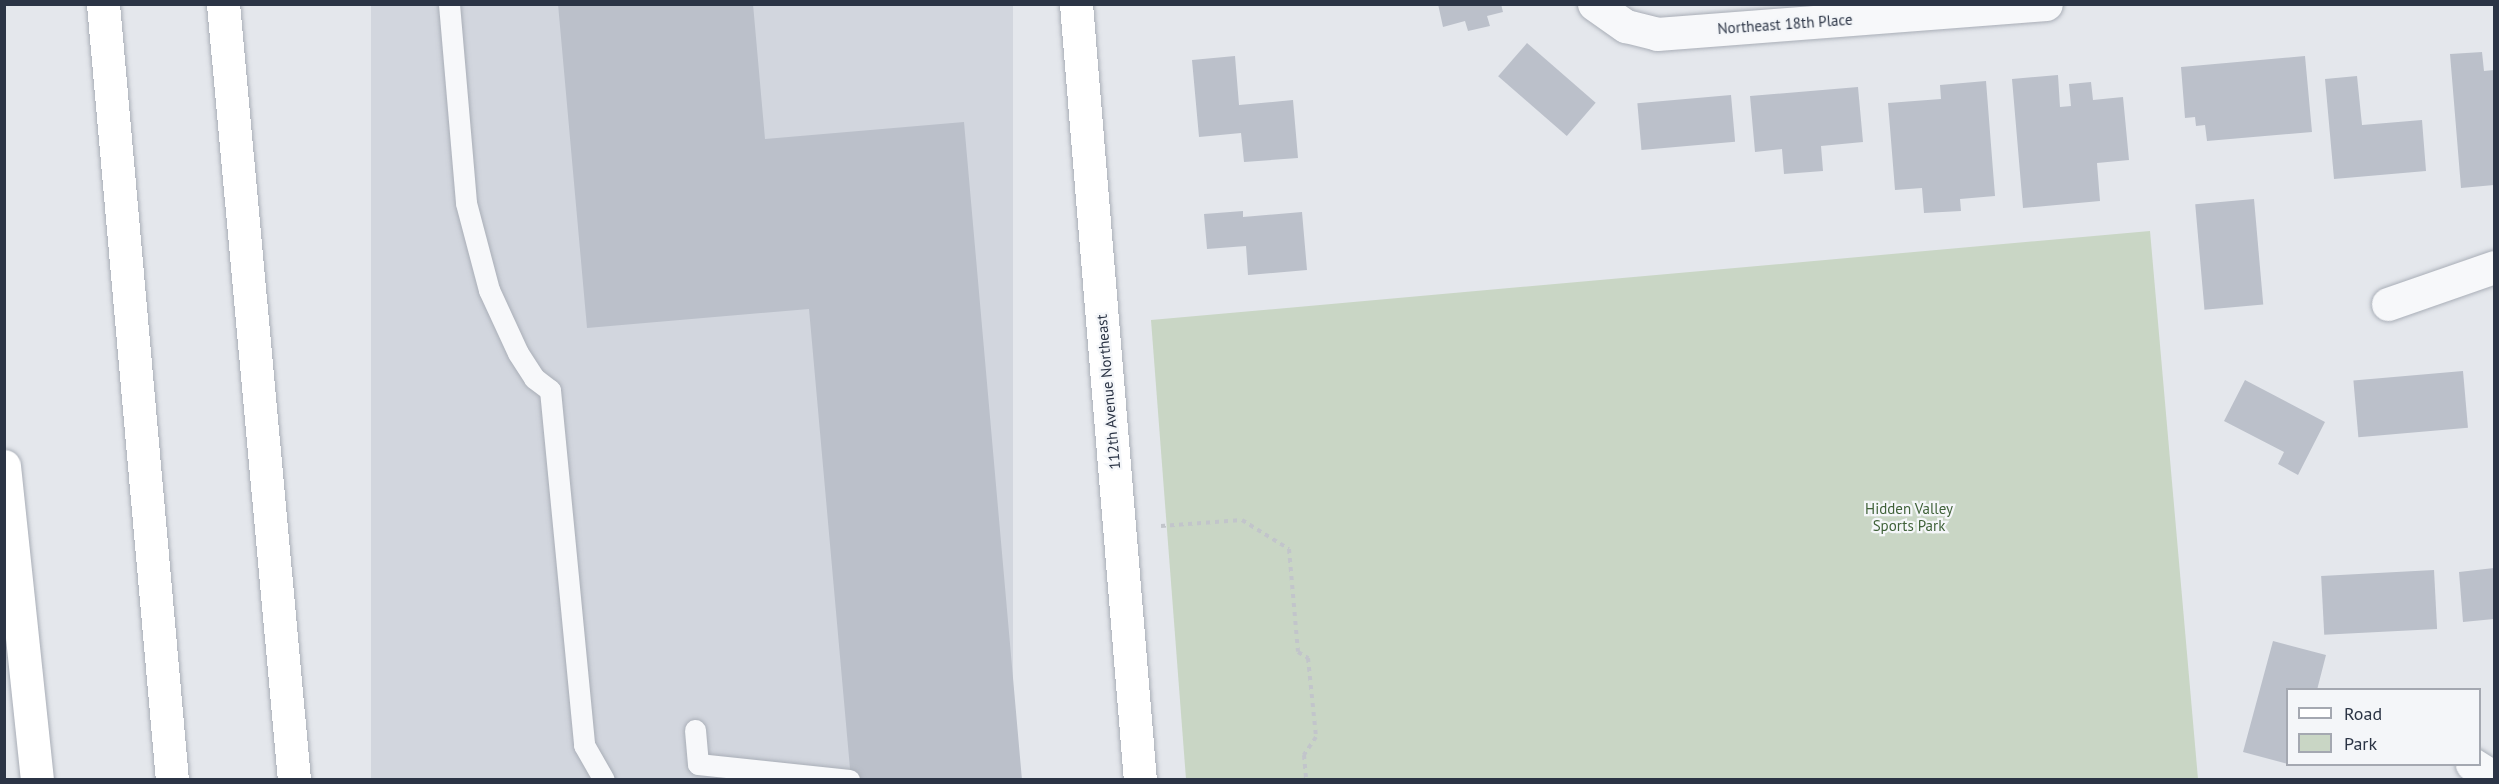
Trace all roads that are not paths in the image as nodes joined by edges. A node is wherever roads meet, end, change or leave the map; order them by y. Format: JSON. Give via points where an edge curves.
{"nodes":[{"id":1,"x":103,"y":4,"type":"edge"},
{"id":2,"x":223,"y":4,"type":"edge"},
{"id":3,"x":449,"y":4,"type":"edge"},
{"id":4,"x":1076,"y":4,"type":"edge"},
{"id":5,"x":2046,"y":4,"type":"edge"},
{"id":6,"x":1597,"y":7,"type":"edge"},
{"id":7,"x":2494,"y":267,"type":"edge"},
{"id":8,"x":2388,"y":304,"type":"dead end"},
{"id":9,"x":4,"y":466,"type":"edge"},
{"id":10,"x":695,"y":730,"type":"dead end"},
{"id":11,"x":2474,"y":766,"type":"edge"},
{"id":12,"x":293,"y":775,"type":"edge"},
{"id":13,"x":2494,"y":778,"type":"edge"},
{"id":14,"x":37,"y":780,"type":"edge"},
{"id":15,"x":172,"y":780,"type":"edge"},
{"id":16,"x":604,"y":780,"type":"edge"},
{"id":17,"x":849,"y":780,"type":"edge"},
{"id":18,"x":1140,"y":780,"type":"edge"}],
"edges":[{"from":1,"to":15,"type":"main road"},
{"from":2,"to":12,"type":"main road"},
{"from":3,"to":16,"type":"lane","via":[[466,203],[494,300],[518,353],[534,378],[550,390],[584,745]]},
{"from":4,"to":18,"type":"main road","name":"112th Avenue Northeast"},
{"from":5,"to":6,"type":"street","name":"Northeast 18th Place","via":[[1657,34],[1626,26]]},
{"from":7,"to":8,"type":"street"},
{"from":9,"to":14,"type":"main road"},
{"from":10,"to":17,"type":"lane","via":[[698,764]]},
{"from":11,"to":13,"type":"street"}]}
